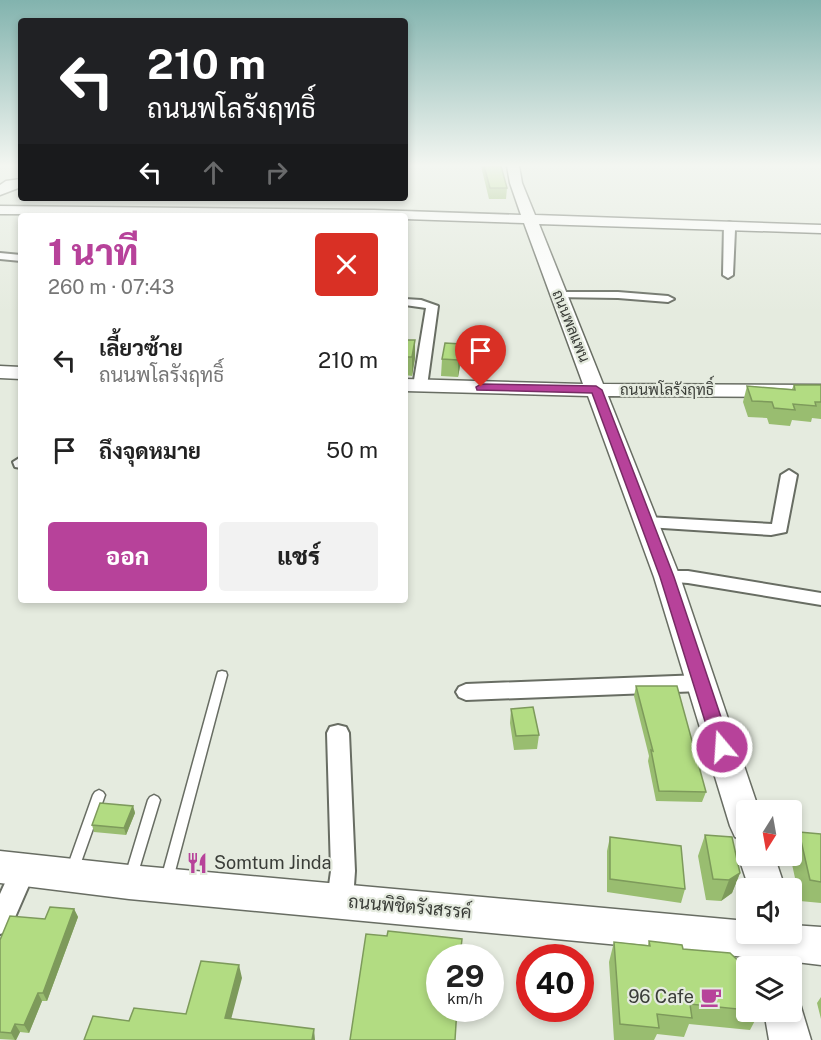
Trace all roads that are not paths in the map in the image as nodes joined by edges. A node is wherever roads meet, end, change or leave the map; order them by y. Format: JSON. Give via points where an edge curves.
{"nodes":[{"id":1,"x":529,"y":215,"type":"edge"},
{"id":2,"x":408,"y":216,"type":"edge"},
{"id":3,"x":531,"y":219,"type":"junction"},
{"id":4,"x":729,"y":225,"type":"junction"},
{"id":5,"x":821,"y":229,"type":"edge"},
{"id":6,"x":0,"y":256,"type":"edge"},
{"id":7,"x":18,"y":258,"type":"edge"},
{"id":8,"x":728,"y":274,"type":"dead end"},
{"id":9,"x":558,"y":295,"type":"junction"},
{"id":10,"x":668,"y":299,"type":"dead end"},
{"id":11,"x":408,"y":302,"type":"edge"},
{"id":12,"x":412,"y":386,"type":"edge"},
{"id":13,"x":596,"y":390,"type":"junction"},
{"id":14,"x":821,"y":390,"type":"edge"},
{"id":15,"x":789,"y":475,"type":"dead end"},
{"id":16,"x":647,"y":522,"type":"junction"},
{"id":17,"x":667,"y":577,"type":"junction"},
{"id":18,"x":821,"y":599,"type":"edge"},
{"id":19,"x":222,"y":675,"type":"dead end"},
{"id":20,"x":701,"y":683,"type":"junction"},
{"id":21,"x":466,"y":692,"type":"dead end"},
{"id":22,"x":338,"y":733,"type":"dead end"},
{"id":23,"x":99,"y":795,"type":"dead end"},
{"id":24,"x":154,"y":800,"type":"dead end"},
{"id":25,"x":739,"y":800,"type":"edge"},
{"id":26,"x":12,"y":868,"type":"edge"},
{"id":27,"x":70,"y":874,"type":"junction"},
{"id":28,"x":129,"y":882,"type":"junction"},
{"id":29,"x":165,"y":885,"type":"junction"},
{"id":30,"x":340,"y":900,"type":"junction"},
{"id":31,"x":0,"y":922,"type":"edge"},
{"id":32,"x":821,"y":946,"type":"edge"},
{"id":33,"x":775,"y":947,"type":"edge"},
{"id":34,"x":786,"y":1022,"type":"edge"},
{"id":35,"x":789,"y":1040,"type":"edge"}],
"edges":[{"from":1,"to":3,"type":"street","name":"ถนนพลแพน"},
{"from":2,"to":3,"type":"street"},
{"from":3,"to":4,"type":"street"},
{"from":3,"to":9,"type":"street","name":"ถนนพลแพน"},
{"from":4,"to":5,"type":"street"},
{"from":4,"to":8,"type":"street"},
{"from":6,"to":7,"type":"street"},
{"from":9,"to":10,"type":"street"},
{"from":9,"to":13,"type":"street","name":"ถนนพลแพน"},
{"from":11,"to":12,"type":"street","via":[[432,306]]},
{"from":12,"to":13,"type":"street","name":"ถนนพโลรังฤทธิ์"},
{"from":13,"to":14,"type":"street","name":"ถนนพโลรังฤทธิ์"},
{"from":13,"to":16,"type":"street","name":"ถนนพลแพน"},
{"from":15,"to":16,"type":"street","via":[[780,528]]},
{"from":16,"to":17,"type":"street","name":"ถนนพลแพน"},
{"from":17,"to":18,"type":"street"},
{"from":17,"to":20,"type":"street","name":"ถนนพลแพน"},
{"from":19,"to":29,"type":"lane"},
{"from":20,"to":21,"type":"street"},
{"from":20,"to":25,"type":"street","name":"ถนนพลแพน"},
{"from":22,"to":30,"type":"street","via":[[343,871]]},
{"from":23,"to":27,"type":"lane"},
{"from":24,"to":28,"type":"lane"},
{"from":26,"to":27,"type":"street","name":"ถนนพิชิตรังสรรค์"},
{"from":26,"to":31,"type":"street"},
{"from":27,"to":28,"type":"street","name":"ถนนพิชิตรังสรรค์"},
{"from":28,"to":29,"type":"street","name":"ถนนพิชิตรังสรรค์"},
{"from":29,"to":30,"type":"street","name":"ถนนพิชิตรังสรรค์"},
{"from":30,"to":33,"type":"street","name":"ถนนพิชิตรังสรรค์"},
{"from":32,"to":33,"type":"street","name":"ถนนพิชิตรังสรรค์"},
{"from":34,"to":35,"type":"street"}]}
